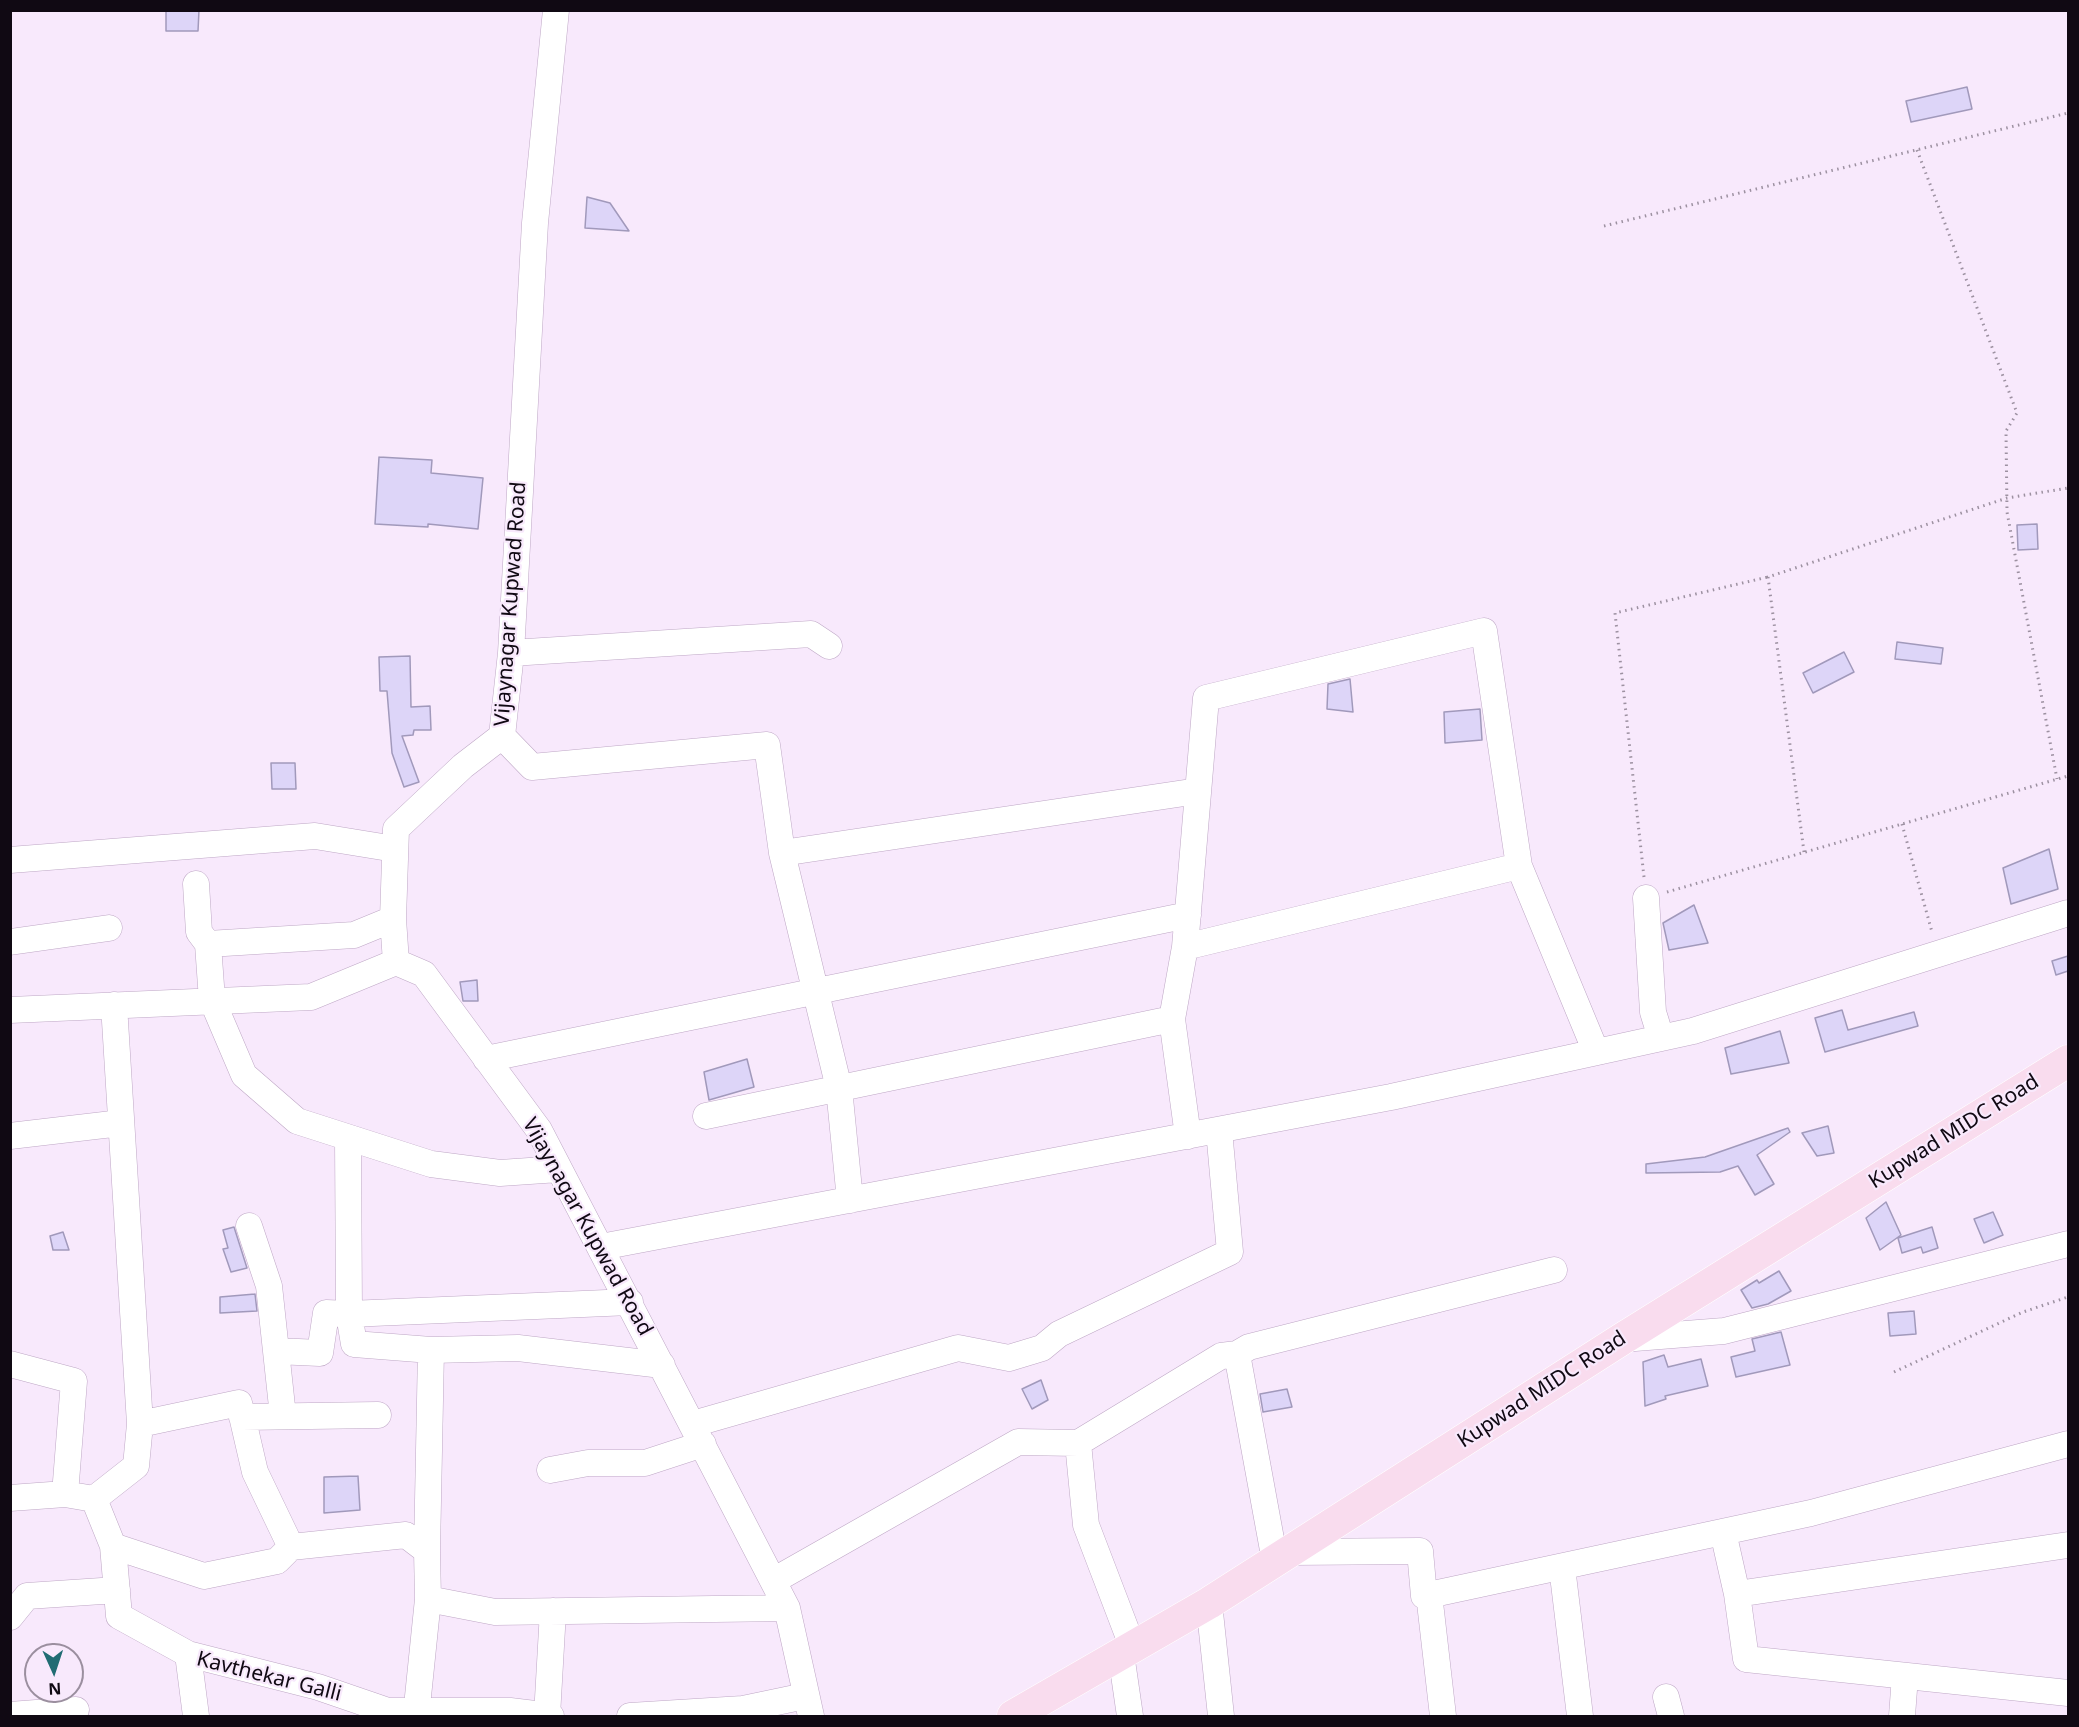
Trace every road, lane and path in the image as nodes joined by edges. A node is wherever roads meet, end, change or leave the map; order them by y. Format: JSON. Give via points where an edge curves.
{"nodes":[{"id":1,"x":556,"y":10,"type":"edge"},
{"id":2,"x":2068,"y":113,"type":"edge"},
{"id":3,"x":1917,"y":150,"type":"junction"},
{"id":4,"x":1604,"y":226,"type":"dead end"},
{"id":5,"x":2068,"y":488,"type":"edge"},
{"id":6,"x":2007,"y":498,"type":"junction"},
{"id":7,"x":1768,"y":577,"type":"junction"},
{"id":8,"x":830,"y":646,"type":"dead end"},
{"id":9,"x":511,"y":653,"type":"junction"},
{"id":10,"x":502,"y":736,"type":"junction"},
{"id":11,"x":2068,"y":776,"type":"edge"},
{"id":12,"x":2057,"y":779,"type":"junction"},
{"id":13,"x":1198,"y":791,"type":"junction"},
{"id":14,"x":1902,"y":824,"type":"junction"},
{"id":15,"x":395,"y":849,"type":"junction"},
{"id":16,"x":1804,"y":852,"type":"junction"},
{"id":17,"x":782,"y":853,"type":"junction"},
{"id":18,"x":10,"y":860,"type":"edge"},
{"id":19,"x":1519,"y":866,"type":"junction"},
{"id":20,"x":196,"y":884,"type":"dead end"},
{"id":21,"x":1646,"y":898,"type":"junction"},
{"id":22,"x":2068,"y":913,"type":"edge"},
{"id":23,"x":1188,"y":915,"type":"junction"},
{"id":24,"x":393,"y":919,"type":"junction"},
{"id":25,"x":109,"y":928,"type":"dead end"},
{"id":26,"x":10,"y":942,"type":"edge"},
{"id":27,"x":208,"y":944,"type":"junction"},
{"id":28,"x":1185,"y":947,"type":"junction"},
{"id":29,"x":1938,"y":954,"type":"junction"},
{"id":30,"x":396,"y":962,"type":"junction"},
{"id":31,"x":815,"y":990,"type":"junction"},
{"id":32,"x":212,"y":1000,"type":"junction"},
{"id":33,"x":114,"y":1005,"type":"junction"},
{"id":34,"x":10,"y":1010,"type":"edge"},
{"id":35,"x":1172,"y":1019,"type":"junction"},
{"id":36,"x":1661,"y":1038,"type":"junction"},
{"id":37,"x":1596,"y":1052,"type":"junction"},
{"id":38,"x":486,"y":1059,"type":"junction"},
{"id":39,"x":2068,"y":1061,"type":"edge"},
{"id":40,"x":838,"y":1088,"type":"junction"},
{"id":41,"x":706,"y":1116,"type":"dead end"},
{"id":42,"x":121,"y":1123,"type":"junction"},
{"id":43,"x":1219,"y":1130,"type":"junction"},
{"id":44,"x":10,"y":1136,"type":"edge"},
{"id":45,"x":1188,"y":1136,"type":"junction"},
{"id":46,"x":348,"y":1138,"type":"junction"},
{"id":47,"x":559,"y":1169,"type":"junction"},
{"id":48,"x":850,"y":1200,"type":"junction"},
{"id":49,"x":249,"y":1226,"type":"dead end"},
{"id":50,"x":2068,"y":1244,"type":"edge"},
{"id":51,"x":601,"y":1247,"type":"junction"},
{"id":52,"x":1554,"y":1270,"type":"dead end"},
{"id":53,"x":2068,"y":1297,"type":"edge"},
{"id":54,"x":630,"y":1302,"type":"junction"},
{"id":55,"x":349,"y":1314,"type":"junction"},
{"id":56,"x":1622,"y":1339,"type":"junction"},
{"id":57,"x":431,"y":1350,"type":"junction"},
{"id":58,"x":276,"y":1351,"type":"junction"},
{"id":59,"x":1237,"y":1354,"type":"junction"},
{"id":60,"x":10,"y":1364,"type":"edge"},
{"id":61,"x":662,"y":1365,"type":"junction"},
{"id":62,"x":1894,"y":1372,"type":"dead end"},
{"id":63,"x":378,"y":1415,"type":"dead end"},
{"id":64,"x":283,"y":1416,"type":"junction"},
{"id":65,"x":242,"y":1417,"type":"junction"},
{"id":66,"x":140,"y":1424,"type":"junction"},
{"id":67,"x":698,"y":1434,"type":"junction"},
{"id":68,"x":1078,"y":1443,"type":"junction"},
{"id":69,"x":2068,"y":1444,"type":"edge"},
{"id":70,"x":550,"y":1470,"type":"dead end"},
{"id":71,"x":65,"y":1494,"type":"junction"},
{"id":72,"x":10,"y":1498,"type":"edge"},
{"id":73,"x":94,"y":1499,"type":"junction"},
{"id":74,"x":1723,"y":1532,"type":"junction"},
{"id":75,"x":2068,"y":1545,"type":"edge"},
{"id":76,"x":113,"y":1546,"type":"junction"},
{"id":77,"x":291,"y":1547,"type":"junction"},
{"id":78,"x":427,"y":1551,"type":"junction"},
{"id":79,"x":1282,"y":1557,"type":"junction"},
{"id":80,"x":1562,"y":1567,"type":"junction"},
{"id":81,"x":773,"y":1581,"type":"junction"},
{"id":82,"x":117,"y":1590,"type":"junction"},
{"id":83,"x":1430,"y":1594,"type":"junction"},
{"id":84,"x":1737,"y":1594,"type":"junction"},
{"id":85,"x":428,"y":1599,"type":"junction"},
{"id":86,"x":1209,"y":1603,"type":"junction"},
{"id":87,"x":788,"y":1608,"type":"junction"},
{"id":88,"x":553,"y":1611,"type":"junction"},
{"id":89,"x":10,"y":1617,"type":"edge"},
{"id":90,"x":1127,"y":1651,"type":"junction"},
{"id":91,"x":188,"y":1654,"type":"junction"},
{"id":92,"x":1905,"y":1676,"type":"junction"},
{"id":93,"x":2068,"y":1694,"type":"edge"},
{"id":94,"x":808,"y":1706,"type":"edge"},
{"id":95,"x":1041,"y":1709,"type":"edge"},
{"id":96,"x":76,"y":1710,"type":"dead end"},
{"id":97,"x":417,"y":1714,"type":"edge"},
{"id":98,"x":10,"y":1715,"type":"edge"},
{"id":99,"x":196,"y":1716,"type":"edge"},
{"id":100,"x":549,"y":1716,"type":"edge"},
{"id":101,"x":630,"y":1716,"type":"edge"},
{"id":102,"x":1013,"y":1716,"type":"edge"},
{"id":103,"x":1130,"y":1716,"type":"edge"},
{"id":104,"x":1221,"y":1716,"type":"edge"},
{"id":105,"x":1443,"y":1716,"type":"edge"},
{"id":106,"x":1580,"y":1716,"type":"edge"},
{"id":107,"x":1902,"y":1716,"type":"edge"}],
"edges":[{"from":1,"to":9,"type":"street","name":"Vijaynagar Kupwad Road","via":[[535,223]]},
{"from":2,"to":3,"type":"path"},
{"from":3,"to":4,"type":"path"},
{"from":3,"to":6,"type":"path","via":[[2017,413],[2006,431]]},
{"from":5,"to":6,"type":"path"},
{"from":6,"to":7,"type":"path"},
{"from":6,"to":12,"type":"path"},
{"from":7,"to":16,"type":"path"},
{"from":7,"to":21,"type":"path","via":[[1615,613]]},
{"from":8,"to":9,"type":"street","via":[[811,634]]},
{"from":9,"to":10,"type":"street","name":"Vijaynagar Kupwad Road"},
{"from":10,"to":15,"type":"street","name":"Vijaynagar Kupwad Road","via":[[463,766],[396,829]]},
{"from":10,"to":17,"type":"street","via":[[532,767],[767,745]]},
{"from":11,"to":12,"type":"path"},
{"from":12,"to":14,"type":"path"},
{"from":13,"to":17,"type":"street"},
{"from":13,"to":19,"type":"street","via":[[1206,698],[1484,631]]},
{"from":13,"to":23,"type":"street"},
{"from":14,"to":16,"type":"path"},
{"from":14,"to":29,"type":"path"},
{"from":15,"to":18,"type":"street","via":[[315,836]]},
{"from":15,"to":24,"type":"street","name":"Vijaynagar Kupwad Road"},
{"from":16,"to":21,"type":"path"},
{"from":17,"to":31,"type":"street"},
{"from":19,"to":28,"type":"street"},
{"from":19,"to":37,"type":"street"},
{"from":20,"to":27,"type":"street","via":[[199,932]]},
{"from":21,"to":36,"type":"street","via":[[1653,1012]]},
{"from":22,"to":29,"type":"street"},
{"from":23,"to":28,"type":"street"},
{"from":23,"to":31,"type":"street"},
{"from":24,"to":27,"type":"street","via":[[354,935]]},
{"from":24,"to":30,"type":"street","name":"Vijaynagar Kupwad Road"},
{"from":25,"to":26,"type":"street"},
{"from":27,"to":32,"type":"street"},
{"from":28,"to":35,"type":"street"},
{"from":29,"to":36,"type":"street"},
{"from":30,"to":32,"type":"street","via":[[311,997]]},
{"from":30,"to":38,"type":"street","name":"Vijaynagar Kupwad Road","via":[[424,974]]},
{"from":31,"to":38,"type":"street"},
{"from":31,"to":40,"type":"street"},
{"from":32,"to":33,"type":"street"},
{"from":32,"to":46,"type":"street","via":[[244,1075],[252,1084],[297,1121]]},
{"from":33,"to":34,"type":"street"},
{"from":33,"to":42,"type":"street"},
{"from":35,"to":40,"type":"street"},
{"from":35,"to":45,"type":"street"},
{"from":36,"to":37,"type":"street"},
{"from":37,"to":43,"type":"street"},
{"from":38,"to":47,"type":"street","name":"Vijaynagar Kupwad Road","via":[[538,1130]]},
{"from":39,"to":56,"type":"main road","name":"Kupwad MIDC Road"},
{"from":40,"to":41,"type":"street"},
{"from":40,"to":48,"type":"street"},
{"from":42,"to":44,"type":"street"},
{"from":42,"to":66,"type":"street"},
{"from":43,"to":45,"type":"street"},
{"from":43,"to":67,"type":"street","via":[[1230,1252],[1059,1334],[1042,1348],[1009,1358],[958,1348]]},
{"from":45,"to":48,"type":"street"},
{"from":46,"to":47,"type":"street","via":[[431,1164],[500,1173]]},
{"from":46,"to":55,"type":"street"},
{"from":47,"to":51,"type":"street","name":"Vijaynagar Kupwad Road"},
{"from":48,"to":51,"type":"street"},
{"from":49,"to":58,"type":"street","via":[[269,1286]]},
{"from":50,"to":56,"type":"street","via":[[1724,1330]]},
{"from":51,"to":54,"type":"street","name":"Vijaynagar Kupwad Road"},
{"from":52,"to":59,"type":"street","via":[[1249,1347]]},
{"from":53,"to":62,"type":"path","via":[[2023,1312]]},
{"from":54,"to":55,"type":"street"},
{"from":54,"to":61,"type":"street","name":"Vijaynagar Kupwad Road"},
{"from":55,"to":57,"type":"street","via":[[354,1344]]},
{"from":55,"to":58,"type":"street","via":[[326,1313],[320,1353]]},
{"from":56,"to":79,"type":"main road","name":"Kupwad MIDC Road"},
{"from":57,"to":61,"type":"street","via":[[518,1348]]},
{"from":57,"to":78,"type":"street"},
{"from":58,"to":64,"type":"street"},
{"from":59,"to":68,"type":"street","via":[[1221,1356]]},
{"from":59,"to":79,"type":"street"},
{"from":60,"to":71,"type":"street","via":[[74,1381]]},
{"from":61,"to":67,"type":"street","name":"Vijaynagar Kupwad Road"},
{"from":63,"to":64,"type":"street"},
{"from":64,"to":65,"type":"street"},
{"from":65,"to":66,"type":"street","via":[[239,1403]]},
{"from":65,"to":77,"type":"street","via":[[255,1472]]},
{"from":66,"to":73,"type":"street","via":[[136,1466]]},
{"from":67,"to":70,"type":"street","via":[[645,1462],[588,1463]]},
{"from":67,"to":81,"type":"street","name":"Vijaynagar Kupwad Road"},
{"from":68,"to":81,"type":"street","via":[[1018,1442]]},
{"from":68,"to":90,"type":"street","via":[[1086,1525]]},
{"from":69,"to":74,"type":"street","via":[[1810,1513]]},
{"from":71,"to":72,"type":"street"},
{"from":71,"to":73,"type":"street"},
{"from":73,"to":76,"type":"street"},
{"from":74,"to":80,"type":"street"},
{"from":74,"to":84,"type":"street"},
{"from":75,"to":84,"type":"street"},
{"from":76,"to":77,"type":"street","via":[[204,1576],[277,1561]]},
{"from":76,"to":82,"type":"street"},
{"from":77,"to":78,"type":"street","via":[[406,1535]]},
{"from":78,"to":85,"type":"street"},
{"from":79,"to":83,"type":"street","via":[[1420,1551],[1424,1596]]},
{"from":79,"to":86,"type":"main road","name":"Kupwad MIDC Road"},
{"from":80,"to":83,"type":"street"},
{"from":80,"to":106,"type":"street"},
{"from":81,"to":87,"type":"street","name":"Vijaynagar Kupwad Road"},
{"from":82,"to":89,"type":"street","via":[[27,1596]]},
{"from":82,"to":91,"type":"street","via":[[119,1616]]},
{"from":83,"to":105,"type":"street"},
{"from":84,"to":92,"type":"street","via":[[1746,1659]]},
{"from":85,"to":88,"type":"street","via":[[495,1612]]},
{"from":85,"to":97,"type":"street"},
{"from":86,"to":90,"type":"main road","name":"Kupwad MIDC Road"},
{"from":86,"to":104,"type":"street"},
{"from":87,"to":88,"type":"street"},
{"from":87,"to":94,"type":"street","name":"Vijaynagar Kupwad Road"},
{"from":88,"to":100,"type":"street"},
{"from":90,"to":95,"type":"main road","name":"Kupwad MIDC Road"},
{"from":90,"to":103,"type":"street"},
{"from":91,"to":97,"type":"street","name":"Kavthekar Galli","via":[[318,1687],[388,1711]]},
{"from":91,"to":99,"type":"street","name":"Kavthekar Galli"},
{"from":92,"to":93,"type":"street"},
{"from":92,"to":107,"type":"street"},
{"from":94,"to":101,"type":"street"},
{"from":95,"to":102,"type":"main road","name":"Kupwad MIDC Road"},
{"from":96,"to":98,"type":"street"},
{"from":97,"to":100,"type":"street","name":"Kavthekar Galli","via":[[510,1712]]}]}
